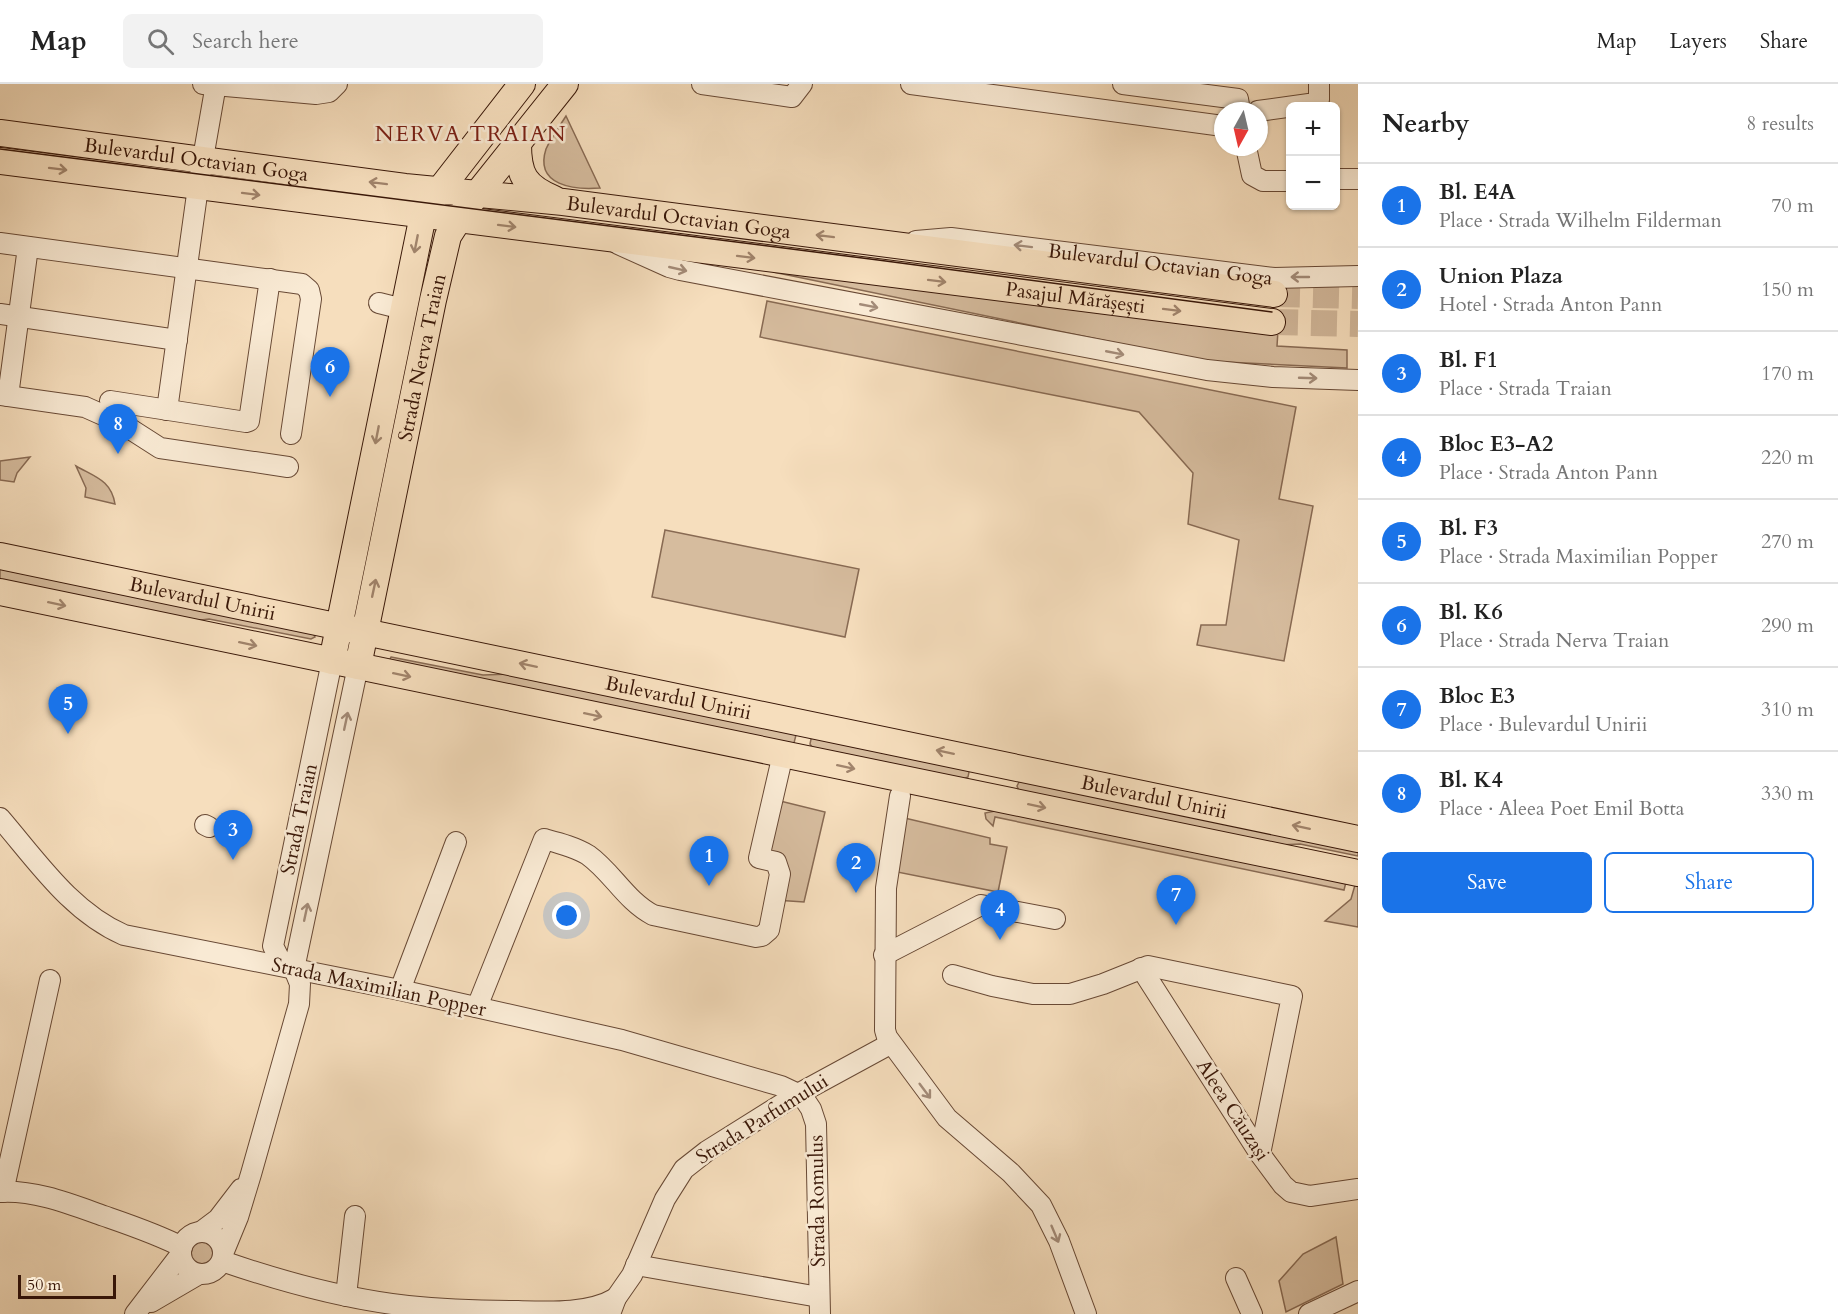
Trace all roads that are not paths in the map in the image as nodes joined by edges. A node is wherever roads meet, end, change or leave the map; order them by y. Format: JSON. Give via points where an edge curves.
{"nodes":[{"id":1,"x":337,"y":84,"type":"edge"},
{"id":2,"x":522,"y":84,"type":"edge"},
{"id":3,"x":565,"y":84,"type":"edge"},
{"id":4,"x":702,"y":84,"type":"edge"},
{"id":5,"x":802,"y":84,"type":"edge"},
{"id":6,"x":911,"y":84,"type":"edge"},
{"id":7,"x":1123,"y":84,"type":"edge"},
{"id":8,"x":1319,"y":84,"type":"edge"},
{"id":9,"x":211,"y":85,"type":"edge"},
{"id":10,"x":993,"y":89,"type":"edge"},
{"id":11,"x":1238,"y":102,"type":"edge"},
{"id":12,"x":1268,"y":110,"type":"edge"},
{"id":13,"x":1214,"y":125,"type":"edge"},
{"id":14,"x":0,"y":133,"type":"edge"},
{"id":15,"x":518,"y":144,"type":"junction"},
{"id":16,"x":1248,"y":156,"type":"edge"},
{"id":17,"x":0,"y":161,"type":"edge"},
{"id":18,"x":203,"y":161,"type":"junction"},
{"id":19,"x":1340,"y":179,"type":"edge"},
{"id":20,"x":1358,"y":179,"type":"edge"},
{"id":21,"x":1286,"y":181,"type":"edge"},
{"id":22,"x":198,"y":187,"type":"junction"},
{"id":23,"x":440,"y":189,"type":"junction"},
{"id":24,"x":478,"y":193,"type":"junction"},
{"id":25,"x":563,"y":202,"type":"junction"},
{"id":26,"x":423,"y":215,"type":"junction"},
{"id":27,"x":457,"y":219,"type":"junction"},
{"id":28,"x":605,"y":238,"type":"junction"},
{"id":29,"x":0,"y":243,"type":"edge"},
{"id":30,"x":883,"y":244,"type":"junction"},
{"id":31,"x":28,"y":247,"type":"junction"},
{"id":32,"x":187,"y":268,"type":"junction"},
{"id":33,"x":879,"y":274,"type":"joint"},
{"id":34,"x":1358,"y":276,"type":"edge"},
{"id":35,"x":270,"y":279,"type":"junction"},
{"id":36,"x":1274,"y":294,"type":"tunnel mouth"},
{"id":37,"x":10,"y":316,"type":"edge"},
{"id":38,"x":1272,"y":322,"type":"tunnel mouth"},
{"id":39,"x":177,"y":340,"type":"junction"},
{"id":40,"x":1358,"y":380,"type":"edge"},
{"id":41,"x":4,"y":395,"type":"edge"},
{"id":42,"x":110,"y":401,"type":"dead end"},
{"id":43,"x":167,"y":410,"type":"junction"},
{"id":44,"x":291,"y":434,"type":"dead end"},
{"id":45,"x":288,"y":468,"type":"dead end"},
{"id":46,"x":0,"y":556,"type":"edge"},
{"id":47,"x":0,"y":592,"type":"edge"},
{"id":48,"x":339,"y":626,"type":"junction"},
{"id":49,"x":365,"y":631,"type":"junction"},
{"id":50,"x":332,"y":661,"type":"junction"},
{"id":51,"x":358,"y":666,"type":"junction"},
{"id":52,"x":805,"y":723,"type":"junction"},
{"id":53,"x":791,"y":756,"type":"junction"},
{"id":54,"x":989,"y":762,"type":"junction"},
{"id":55,"x":982,"y":795,"type":"junction"},
{"id":56,"x":900,"y":796,"type":"dead end"},
{"id":57,"x":0,"y":818,"type":"edge"},
{"id":58,"x":1358,"y":839,"type":"edge"},
{"id":59,"x":456,"y":842,"type":"dead end"},
{"id":60,"x":1358,"y":873,"type":"edge"},
{"id":61,"x":1055,"y":919,"type":"dead end"},
{"id":62,"x":273,"y":946,"type":"junction"},
{"id":63,"x":884,"y":955,"type":"junction"},
{"id":64,"x":247,"y":960,"type":"junction"},
{"id":65,"x":1141,"y":968,"type":"junction"},
{"id":66,"x":294,"y":969,"type":"junction"},
{"id":67,"x":322,"y":975,"type":"junction"},
{"id":68,"x":952,"y":975,"type":"dead end"},
{"id":69,"x":50,"y":980,"type":"dead end"},
{"id":70,"x":400,"y":990,"type":"junction"},
{"id":71,"x":300,"y":997,"type":"junction"},
{"id":72,"x":477,"y":1007,"type":"junction"},
{"id":73,"x":890,"y":1044,"type":"junction"},
{"id":74,"x":798,"y":1094,"type":"junction"},
{"id":75,"x":1260,"y":1154,"type":"junction"},
{"id":76,"x":251,"y":1174,"type":"junction"},
{"id":77,"x":1358,"y":1189,"type":"edge"},
{"id":78,"x":2,"y":1192,"type":"edge"},
{"id":79,"x":355,"y":1216,"type":"dead end"},
{"id":80,"x":202,"y":1231,"type":"junction"},
{"id":81,"x":181,"y":1251,"type":"junction"},
{"id":82,"x":223,"y":1256,"type":"junction"},
{"id":83,"x":636,"y":1265,"type":"junction"},
{"id":84,"x":199,"y":1274,"type":"junction"},
{"id":85,"x":1236,"y":1278,"type":"dead end"},
{"id":86,"x":1358,"y":1291,"type":"edge"},
{"id":87,"x":346,"y":1296,"type":"junction"},
{"id":88,"x":613,"y":1306,"type":"edge"},
{"id":89,"x":819,"y":1306,"type":"edge"},
{"id":90,"x":1335,"y":1308,"type":"edge"},
{"id":91,"x":136,"y":1313,"type":"edge"},
{"id":92,"x":1086,"y":1314,"type":"edge"},
{"id":93,"x":1252,"y":1314,"type":"edge"},
{"id":94,"x":1311,"y":1314,"type":"edge"}],
"edges":[{"from":1,"to":9,"type":"street","via":[[329,92],[316,94]]},
{"from":2,"to":23,"type":"main road","name":"Strada Nerva Traian"},
{"from":3,"to":15,"type":"main road","name":"Strada Nerva Traian"},
{"from":4,"to":5,"type":"street","via":[[792,97]]},
{"from":6,"to":10,"type":"street"},
{"from":7,"to":11,"type":"street"},
{"from":8,"to":12,"type":"street","via":[[1316,103]]},
{"from":9,"to":18,"type":"street"},
{"from":10,"to":13,"type":"street"},
{"from":14,"to":18,"type":"main road","name":"Bulevardul Octavian Goga"},
{"from":15,"to":24,"type":"main road","name":"Strada Nerva Traian"},
{"from":15,"to":25,"type":"main road","via":[[518,164],[527,182]]},
{"from":16,"to":21,"type":"street","via":[[1252,175],[1263,181]]},
{"from":17,"to":22,"type":"main road","name":"Bulevardul Octavian Goga","one_way":true},
{"from":18,"to":22,"type":"street"},
{"from":23,"to":18,"type":"main road","name":"Bulevardul Octavian Goga","one_way":true},
{"from":19,"to":20,"type":"street"},
{"from":22,"to":26,"type":"main road","name":"Bulevardul Octavian Goga","one_way":true},
{"from":22,"to":32,"type":"street"},
{"from":23,"to":24,"type":"main road","name":"Bulevardul Octavian Goga"},
{"from":23,"to":26,"type":"main road","name":"Strada Nerva Traian"},
{"from":24,"to":25,"type":"main road","name":"Bulevardul Octavian Goga"},
{"from":24,"to":27,"type":"main road","name":"Strada Nerva Traian"},
{"from":30,"to":25,"type":"main road","name":"Bulevardul Octavian Goga","one_way":true},
{"from":26,"to":27,"type":"main road","name":"Bulevardul Octavian Goga"},
{"from":26,"to":48,"type":"main road","name":"Strada Nerva Traian","one_way":true,"via":[[391,306]]},
{"from":27,"to":28,"type":"main road","name":"Bulevardul Octavian Goga","one_way":true},
{"from":49,"to":27,"type":"main road","name":"Strada Nerva Traian","one_way":true,"via":[[433,300],[446,244]]},
{"from":28,"to":33,"type":"main road","name":"Bulevardul Octavian Goga","one_way":true},
{"from":28,"to":40,"type":"street","name":"Bulevardul Octavian Goga","one_way":true,"via":[[680,270],[1080,347],[1236,374]]},
{"from":29,"to":31,"type":"street"},
{"from":34,"to":30,"type":"street","name":"Bulevardul Octavian Goga","one_way":true,"via":[[1274,278],[951,238]]},
{"from":30,"to":36,"type":"main road","name":"Pasajul Mărășești"},
{"from":31,"to":32,"type":"street"},
{"from":31,"to":37,"type":"street"},
{"from":32,"to":35,"type":"street"},
{"from":32,"to":39,"type":"street"},
{"from":33,"to":38,"type":"main road","name":"Pasajul Mărășești","one_way":true},
{"from":35,"to":43,"type":"street","via":[[249,421]]},
{"from":35,"to":44,"type":"street","via":[[303,284],[311,299]]},
{"from":37,"to":39,"type":"street"},
{"from":37,"to":41,"type":"street"},
{"from":39,"to":43,"type":"street"},
{"from":41,"to":45,"type":"street","via":[[85,407],[121,423],[160,448]]},
{"from":42,"to":43,"type":"street"},
{"from":46,"to":48,"type":"main road","name":"Bulevardul Unirii"},
{"from":47,"to":50,"type":"main road","name":"Bulevardul Unirii","one_way":true},
{"from":48,"to":49,"type":"main road","name":"Bulevardul Unirii"},
{"from":48,"to":50,"type":"main road","name":"Strada Nerva Traian"},
{"from":49,"to":51,"type":"main road","name":"Strada Nerva Traian"},
{"from":52,"to":49,"type":"main road","name":"Bulevardul Unirii","one_way":true},
{"from":50,"to":51,"type":"main road","name":"Bulevardul Unirii"},
{"from":50,"to":62,"type":"street","name":"Strada Traian"},
{"from":51,"to":53,"type":"main road","name":"Bulevardul Unirii","one_way":true},
{"from":66,"to":51,"type":"street","name":"Strada Traian","one_way":true},
{"from":52,"to":53,"type":"main road"},
{"from":54,"to":52,"type":"main road","name":"Bulevardul Unirii","one_way":true},
{"from":53,"to":55,"type":"main road","name":"Bulevardul Unirii","one_way":true},
{"from":53,"to":72,"type":"street","via":[[759,858],[776,862],[780,874],[769,930],[762,936],[653,915],[638,906],[587,855],[544,839]]},
{"from":54,"to":55,"type":"main road"},
{"from":58,"to":54,"type":"main road","name":"Bulevardul Unirii","one_way":true},
{"from":55,"to":60,"type":"main road","name":"Bulevardul Unirii","one_way":true},
{"from":56,"to":63,"type":"street","via":[[887,870]]},
{"from":57,"to":64,"type":"street","name":"Strada Maximilian Popper","via":[[74,903],[110,929],[139,939]]},
{"from":59,"to":70,"type":"street"},
{"from":61,"to":63,"type":"street","via":[[981,905]]},
{"from":62,"to":64,"type":"street","via":[[264,956]]},
{"from":62,"to":66,"type":"street","via":[[279,958]]},
{"from":63,"to":73,"type":"street","via":[[885,1030]]},
{"from":64,"to":66,"type":"street","name":"Strada Maximilian Popper"},
{"from":65,"to":68,"type":"street","via":[[1070,994],[1033,994]]},
{"from":65,"to":75,"type":"street","name":"Aleea Căuzași"},
{"from":65,"to":75,"type":"street","via":[[1148,966],[1292,996]]},
{"from":66,"to":67,"type":"street","name":"Strada Maximilian Popper"},
{"from":66,"to":71,"type":"street","name":"Strada Traian"},
{"from":67,"to":70,"type":"street","name":"Strada Maximilian Popper"},
{"from":67,"to":71,"type":"street","via":[[309,981]]},
{"from":69,"to":78,"type":"street"},
{"from":70,"to":72,"type":"street","name":"Strada Maximilian Popper"},
{"from":71,"to":76,"type":"street","name":"Strada Traian"},
{"from":72,"to":74,"type":"street","name":"Strada Maximilian Popper","via":[[633,1043]]},
{"from":73,"to":74,"type":"street","name":"Strada Parfumului"},
{"from":73,"to":92,"type":"street","one_way":true,"via":[[947,1118],[1011,1173],[1041,1205]]},
{"from":74,"to":83,"type":"street","name":"Strada Parfumului","via":[[707,1150],[684,1169],[665,1199]]},
{"from":74,"to":89,"type":"street","name":"Strada Romulus","via":[[811,1109],[816,1124]]},
{"from":75,"to":77,"type":"street","name":"Aleea Căuzași","via":[[1291,1192],[1320,1196]]},
{"from":76,"to":80,"type":"street","name":"Strada Traian","via":[[218,1218]]},
{"from":76,"to":82,"type":"street","name":"Strada Traian"},
{"from":78,"to":81,"type":"street","via":[[34,1194],[71,1205],[144,1231]]},
{"from":79,"to":87,"type":"street"},
{"from":80,"to":81,"type":"street","via":[[189,1236]]},
{"from":80,"to":82,"type":"street","via":[[219,1239]]},
{"from":81,"to":84,"type":"street","via":[[186,1267]]},
{"from":81,"to":91,"type":"street"},
{"from":82,"to":84,"type":"street","via":[[212,1272]]},
{"from":82,"to":87,"type":"street","via":[[293,1283]]},
{"from":83,"to":88,"type":"street","name":"Strada Parfumului"},
{"from":83,"to":89,"type":"street"},
{"from":84,"to":91,"type":"street"},
{"from":85,"to":93,"type":"street"},
{"from":86,"to":90,"type":"street"},
{"from":87,"to":88,"type":"street","via":[[455,1310],[537,1311]]},
{"from":90,"to":94,"type":"street"}]}
